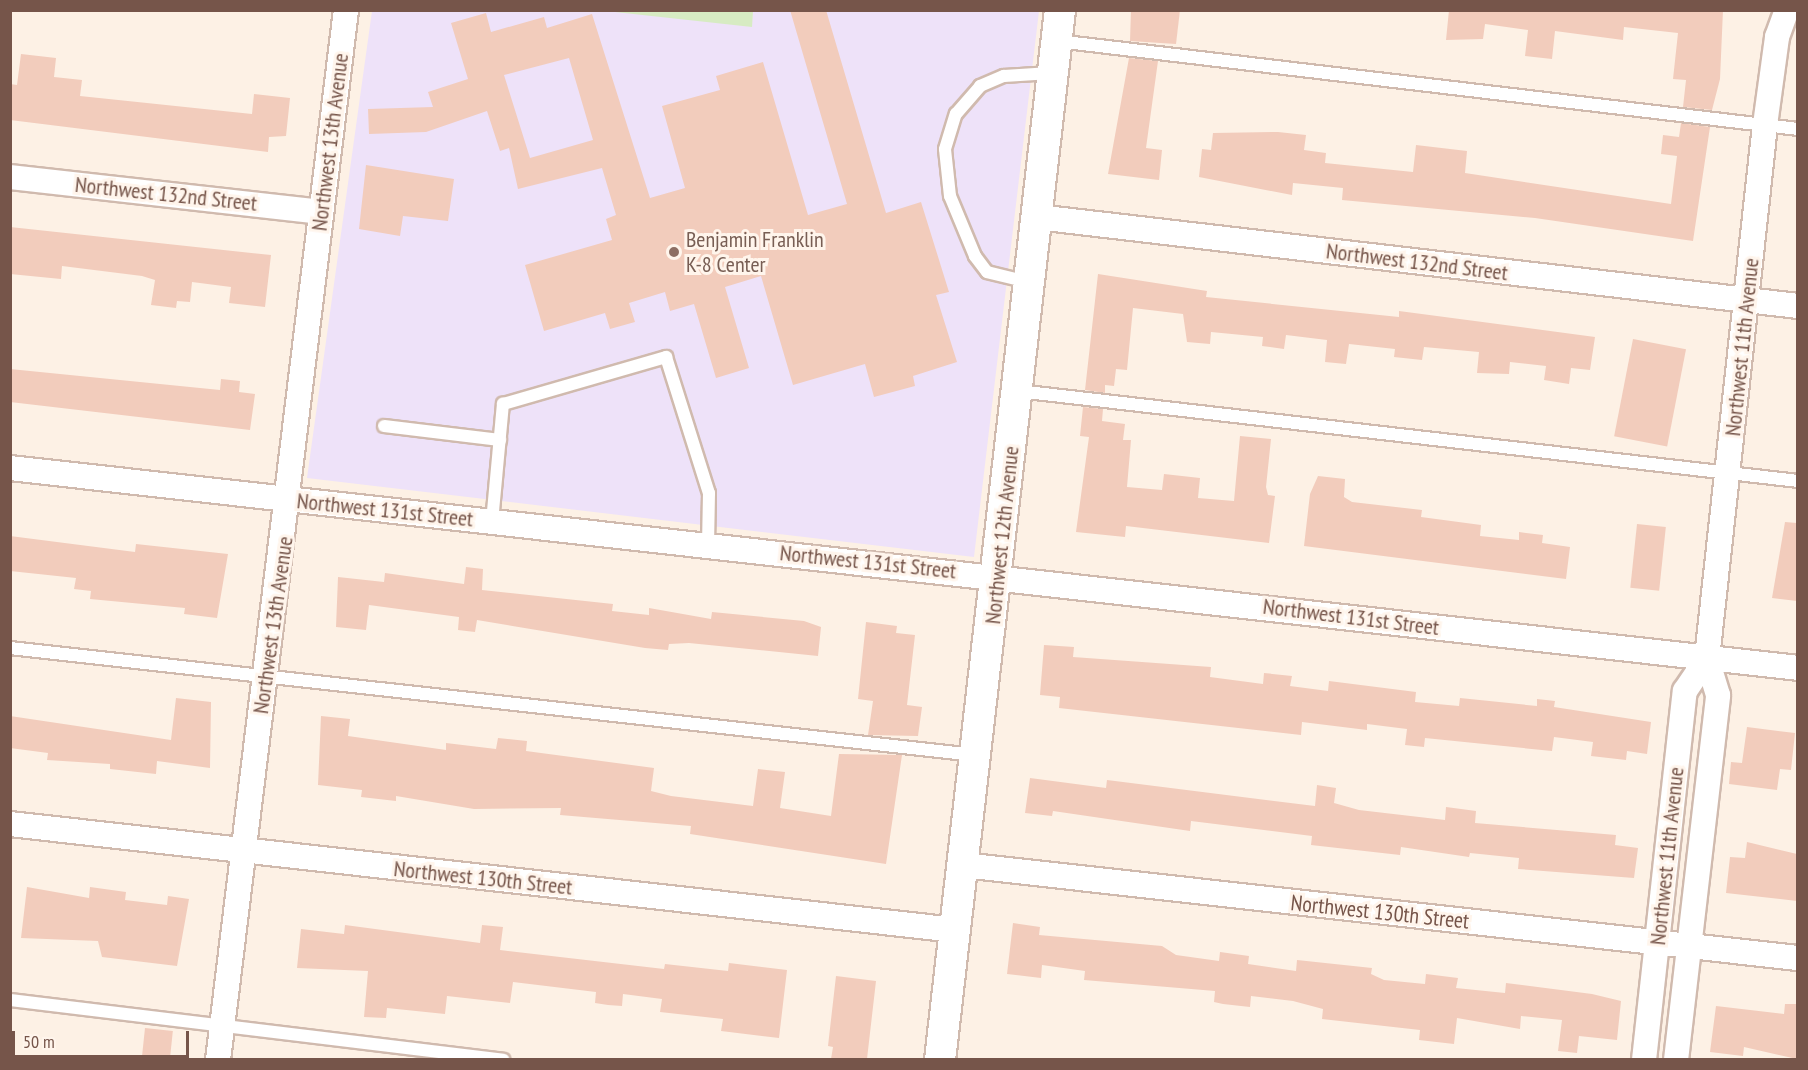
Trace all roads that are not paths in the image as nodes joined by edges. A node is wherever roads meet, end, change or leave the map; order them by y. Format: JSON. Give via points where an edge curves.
{"nodes":[{"id":1,"x":346,"y":10,"type":"edge"},
{"id":2,"x":1060,"y":10,"type":"edge"},
{"id":3,"x":1775,"y":10,"type":"edge"},
{"id":4,"x":1787,"y":10,"type":"edge"},
{"id":5,"x":1777,"y":37,"type":"junction"},
{"id":6,"x":1056,"y":41,"type":"junction"},
{"id":7,"x":1053,"y":73,"type":"junction"},
{"id":8,"x":1765,"y":125,"type":"junction"},
{"id":9,"x":1797,"y":129,"type":"edge"},
{"id":10,"x":10,"y":177,"type":"edge"},
{"id":11,"x":321,"y":212,"type":"junction"},
{"id":12,"x":1037,"y":217,"type":"junction"},
{"id":13,"x":1030,"y":282,"type":"junction"},
{"id":14,"x":1747,"y":300,"type":"junction"},
{"id":15,"x":1797,"y":306,"type":"edge"},
{"id":16,"x":1018,"y":391,"type":"junction"},
{"id":17,"x":384,"y":426,"type":"dead end"},
{"id":18,"x":500,"y":440,"type":"junction"},
{"id":19,"x":10,"y":468,"type":"edge"},
{"id":20,"x":1728,"y":473,"type":"junction"},
{"id":21,"x":1797,"y":481,"type":"edge"},
{"id":22,"x":289,"y":500,"type":"junction"},
{"id":23,"x":492,"y":522,"type":"junction"},
{"id":24,"x":708,"y":545,"type":"junction"},
{"id":25,"x":998,"y":576,"type":"junction"},
{"id":26,"x":10,"y":648,"type":"edge"},
{"id":27,"x":1707,"y":658,"type":"junction"},
{"id":28,"x":1797,"y":668,"type":"edge"},
{"id":29,"x":266,"y":676,"type":"junction"},
{"id":30,"x":976,"y":756,"type":"junction"},
{"id":31,"x":10,"y":824,"type":"edge"},
{"id":32,"x":243,"y":852,"type":"junction"},
{"id":33,"x":963,"y":866,"type":"junction"},
{"id":34,"x":955,"y":930,"type":"junction"},
{"id":35,"x":1658,"y":942,"type":"junction"},
{"id":36,"x":1689,"y":946,"type":"junction"},
{"id":37,"x":1797,"y":958,"type":"edge"},
{"id":38,"x":10,"y":1000,"type":"edge"},
{"id":39,"x":222,"y":1026,"type":"junction"},
{"id":40,"x":218,"y":1059,"type":"edge"},
{"id":41,"x":503,"y":1059,"type":"edge"},
{"id":42,"x":940,"y":1059,"type":"edge"},
{"id":43,"x":1644,"y":1059,"type":"edge"},
{"id":44,"x":1676,"y":1059,"type":"edge"}],
"edges":[{"from":1,"to":11,"type":"street","name":"Northwest 13th Avenue"},
{"from":2,"to":6,"type":"street","name":"Northwest 12th Avenue"},
{"from":3,"to":5,"type":"street","name":"Northwest 11th Avenue"},
{"from":4,"to":5,"type":"street","name":"Northwest 11th Avenue"},
{"from":5,"to":8,"type":"street","name":"Northwest 11th Avenue"},
{"from":6,"to":7,"type":"street","name":"Northwest 12th Avenue"},
{"from":6,"to":8,"type":"lane"},
{"from":7,"to":12,"type":"street","name":"Northwest 12th Avenue"},
{"from":7,"to":13,"type":"lane","via":[[1004,76],[981,86],[956,114],[945,149],[950,196],[975,256],[987,272]]},
{"from":8,"to":9,"type":"lane"},
{"from":8,"to":14,"type":"street","name":"Northwest 11th Avenue"},
{"from":10,"to":11,"type":"street","name":"Northwest 132nd Street"},
{"from":11,"to":22,"type":"street","name":"Northwest 13th Avenue"},
{"from":12,"to":13,"type":"street","name":"Northwest 12th Avenue"},
{"from":12,"to":14,"type":"street","name":"Northwest 132nd Street"},
{"from":13,"to":16,"type":"street","name":"Northwest 12th Avenue"},
{"from":14,"to":15,"type":"street","name":"Northwest 132nd Street"},
{"from":14,"to":20,"type":"street","name":"Northwest 11th Avenue"},
{"from":16,"to":20,"type":"lane"},
{"from":16,"to":25,"type":"street","name":"Northwest 12th Avenue"},
{"from":17,"to":18,"type":"lane"},
{"from":18,"to":23,"type":"lane"},
{"from":18,"to":24,"type":"lane","via":[[503,404],[666,357],[709,493]]},
{"from":19,"to":22,"type":"street","name":"Northwest 131st Street"},
{"from":20,"to":21,"type":"lane"},
{"from":20,"to":27,"type":"street","name":"Northwest 11th Avenue"},
{"from":22,"to":23,"type":"street","name":"Northwest 131st Street"},
{"from":22,"to":29,"type":"street","name":"Northwest 13th Avenue"},
{"from":23,"to":24,"type":"street","name":"Northwest 131st Street"},
{"from":24,"to":25,"type":"street","name":"Northwest 131st Street"},
{"from":25,"to":27,"type":"street","name":"Northwest 131st Street"},
{"from":25,"to":30,"type":"street","name":"Northwest 12th Avenue"},
{"from":26,"to":29,"type":"lane"},
{"from":27,"to":28,"type":"street","name":"Northwest 131st Street"},
{"from":27,"to":35,"type":"street","name":"Northwest 11th Avenue","via":[[1685,691]]},
{"from":27,"to":36,"type":"street","name":"Northwest 11th Avenue","via":[[1718,695]]},
{"from":29,"to":30,"type":"lane"},
{"from":29,"to":32,"type":"street","name":"Northwest 13th Avenue"},
{"from":30,"to":33,"type":"street","name":"Northwest 12th Avenue"},
{"from":31,"to":32,"type":"street","name":"Northwest 130th Street"},
{"from":32,"to":34,"type":"street","name":"Northwest 130th Street"},
{"from":32,"to":39,"type":"street","name":"Northwest 13th Avenue"},
{"from":33,"to":34,"type":"street","name":"Northwest 12th Avenue"},
{"from":33,"to":35,"type":"street","name":"Northwest 130th Street"},
{"from":34,"to":42,"type":"street","name":"Northwest 12th Avenue"},
{"from":35,"to":36,"type":"street","name":"Northwest 130th Street"},
{"from":35,"to":43,"type":"street","name":"Northwest 11th Avenue"},
{"from":36,"to":37,"type":"street","name":"Northwest 130th Street"},
{"from":36,"to":44,"type":"street","name":"Northwest 11th Avenue"},
{"from":38,"to":39,"type":"lane"},
{"from":39,"to":40,"type":"street","name":"Northwest 13th Avenue"},
{"from":39,"to":41,"type":"lane"}]}
